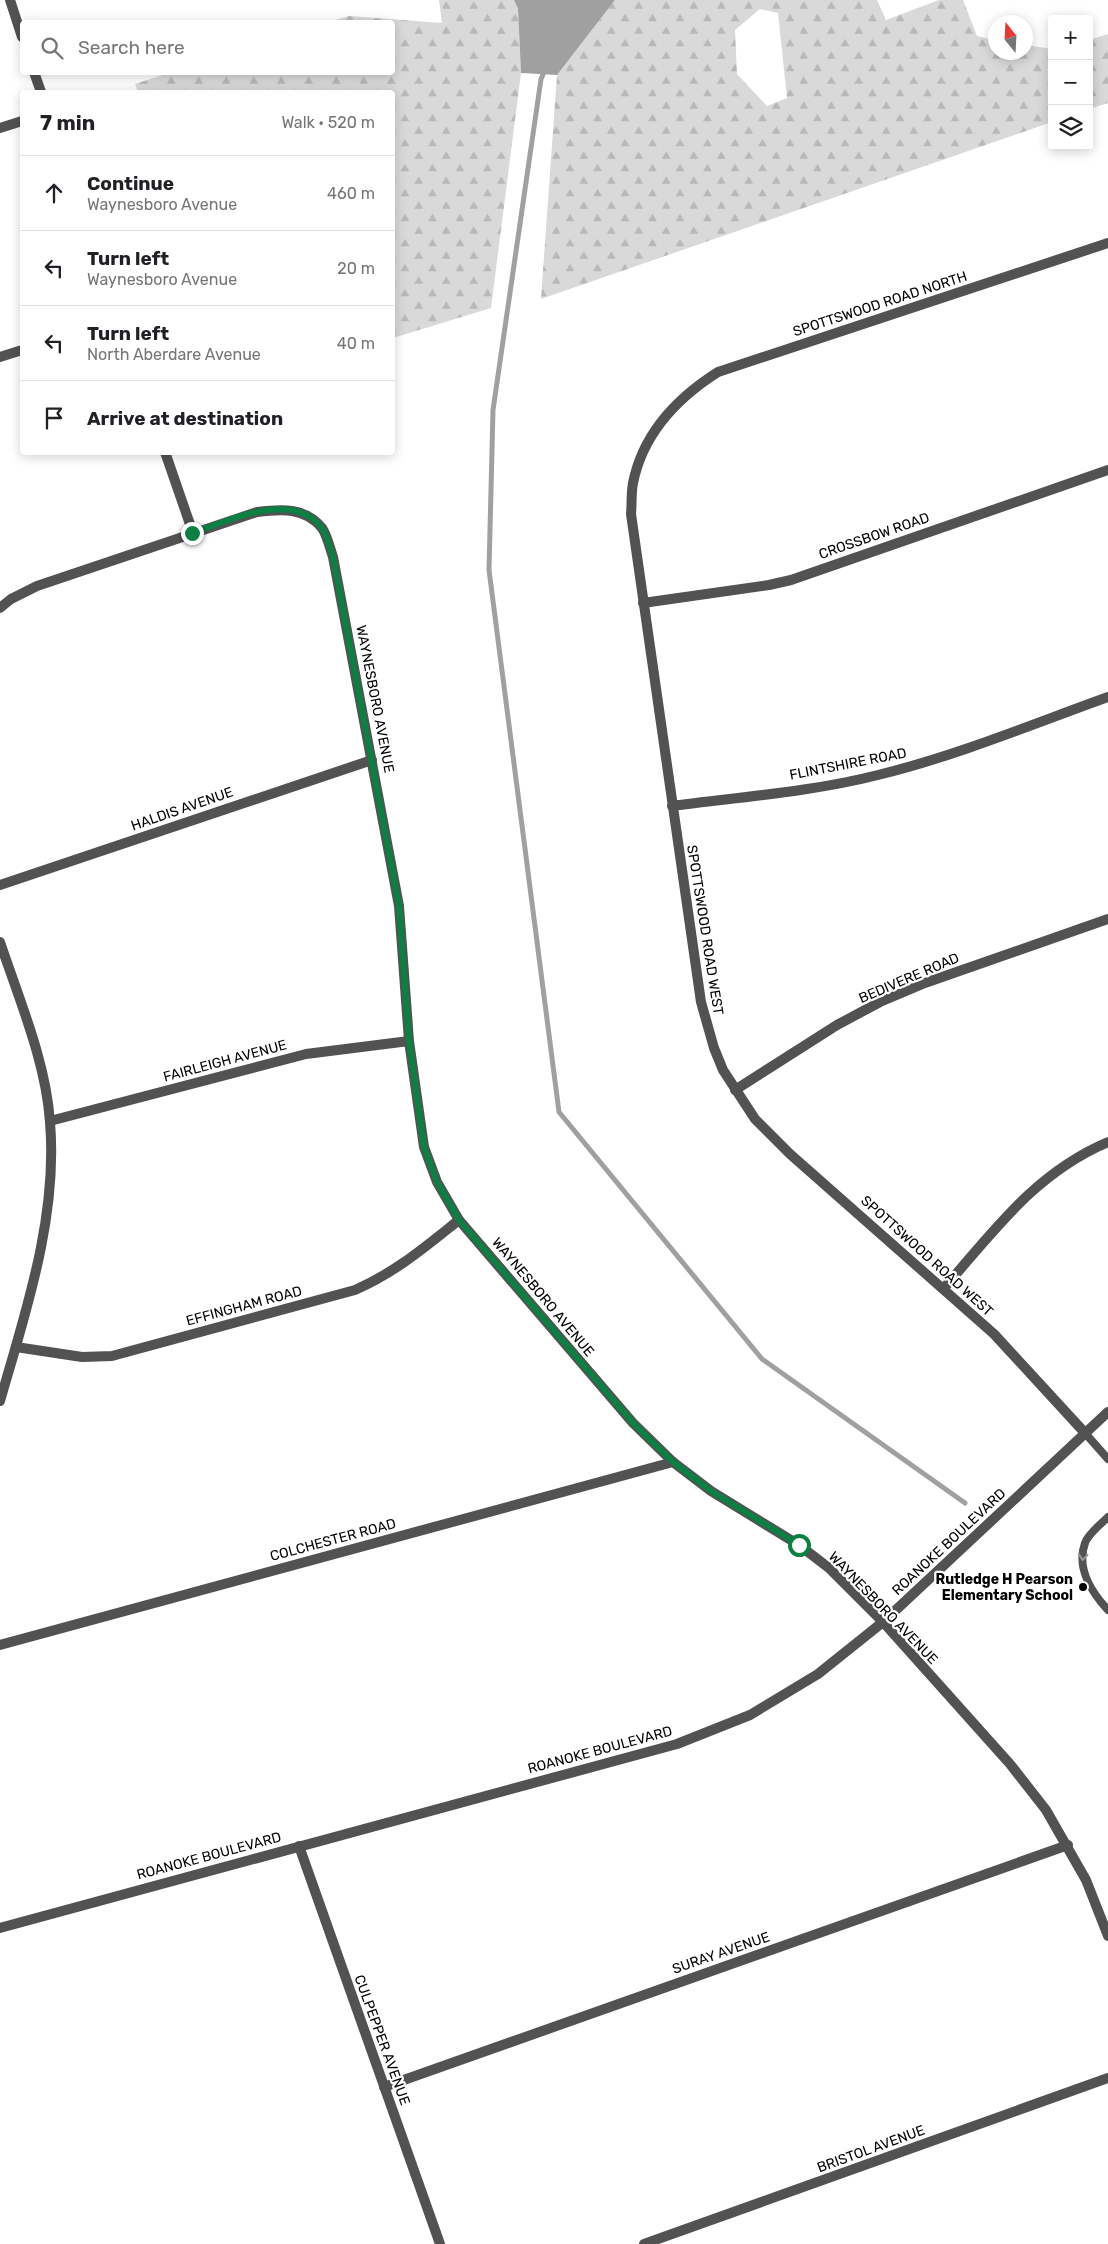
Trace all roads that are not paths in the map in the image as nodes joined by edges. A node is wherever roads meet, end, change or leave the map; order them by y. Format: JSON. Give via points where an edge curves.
{"nodes":[{"id":1,"x":10,"y":0,"type":"edge"},
{"id":2,"x":20,"y":31,"type":"edge"},
{"id":3,"x":35,"y":75,"type":"edge"},
{"id":4,"x":40,"y":90,"type":"edge"},
{"id":5,"x":20,"y":122,"type":"edge"},
{"id":6,"x":0,"y":128,"type":"edge"},
{"id":7,"x":1108,"y":243,"type":"edge"},
{"id":8,"x":20,"y":351,"type":"edge"},
{"id":9,"x":0,"y":357,"type":"edge"},
{"id":10,"x":670,"y":409,"type":"joint"},
{"id":11,"x":165,"y":455,"type":"edge"},
{"id":12,"x":1108,"y":470,"type":"edge"},
{"id":13,"x":192,"y":533,"type":"junction"},
{"id":14,"x":644,"y":603,"type":"junction"},
{"id":15,"x":0,"y":608,"type":"edge"},
{"id":16,"x":1108,"y":698,"type":"edge"},
{"id":17,"x":372,"y":760,"type":"junction"},
{"id":18,"x":672,"y":806,"type":"junction"},
{"id":19,"x":0,"y":885,"type":"edge"},
{"id":20,"x":1108,"y":919,"type":"edge"},
{"id":21,"x":0,"y":942,"type":"edge"},
{"id":22,"x":409,"y":1041,"type":"junction"},
{"id":23,"x":734,"y":1090,"type":"junction"},
{"id":24,"x":50,"y":1121,"type":"junction"},
{"id":25,"x":1108,"y":1142,"type":"edge"},
{"id":26,"x":459,"y":1220,"type":"junction"},
{"id":27,"x":944,"y":1288,"type":"junction"},
{"id":28,"x":16,"y":1347,"type":"junction"},
{"id":29,"x":0,"y":1401,"type":"edge"},
{"id":30,"x":1108,"y":1412,"type":"edge"},
{"id":31,"x":1085,"y":1433,"type":"junction"},
{"id":32,"x":1108,"y":1459,"type":"edge"},
{"id":33,"x":673,"y":1462,"type":"junction"},
{"id":34,"x":1108,"y":1517,"type":"edge"},
{"id":35,"x":1108,"y":1610,"type":"edge"},
{"id":36,"x":882,"y":1622,"type":"junction"},
{"id":37,"x":0,"y":1645,"type":"edge"},
{"id":38,"x":299,"y":1846,"type":"junction"},
{"id":39,"x":1068,"y":1846,"type":"junction"},
{"id":40,"x":0,"y":1928,"type":"edge"},
{"id":41,"x":1108,"y":1936,"type":"edge"},
{"id":42,"x":1108,"y":2078,"type":"edge"},
{"id":43,"x":384,"y":2087,"type":"junction"},
{"id":44,"x":440,"y":2244,"type":"edge"},
{"id":45,"x":644,"y":2244,"type":"edge"}],
"edges":[{"from":1,"to":2,"type":"street"},
{"from":3,"to":4,"type":"street"},
{"from":5,"to":6,"type":"street"},
{"from":7,"to":10,"type":"street","name":"SPOTTSWOOD ROAD NORTH","via":[[718,372]]},
{"from":8,"to":9,"type":"street"},
{"from":10,"to":14,"type":"street","name":"SPOTTSWOOD ROAD WEST","via":[[641,456],[633,484],[631,514]]},
{"from":11,"to":13,"type":"street"},
{"from":12,"to":14,"type":"street","name":"CROSSBOW ROAD","via":[[791,580]]},
{"from":13,"to":15,"type":"street","via":[[36,586]]},
{"from":13,"to":17,"type":"street","name":"WAYNESBORO AVENUE","via":[[258,512],[287,509],[306,515],[322,529],[333,557]]},
{"from":14,"to":18,"type":"street","name":"SPOTTSWOOD ROAD WEST"},
{"from":16,"to":18,"type":"street","name":"FLINTSHIRE ROAD","via":[[877,776]]},
{"from":17,"to":19,"type":"street","name":"HALDIS AVENUE"},
{"from":17,"to":22,"type":"street","name":"WAYNESBORO AVENUE","via":[[399,906]]},
{"from":18,"to":23,"type":"street","name":"SPOTTSWOOD ROAD WEST","via":[[701,1002],[714,1048]]},
{"from":20,"to":23,"type":"street","name":"BEDIVERE ROAD","via":[[880,1002]]},
{"from":21,"to":24,"type":"street","via":[[29,1028]]},
{"from":22,"to":24,"type":"street","name":"FAIRLEIGH AVENUE","via":[[306,1054]]},
{"from":22,"to":26,"type":"street","name":"WAYNESBORO AVENUE","via":[[424,1147],[437,1182]]},
{"from":23,"to":27,"type":"street","name":"SPOTTSWOOD ROAD WEST","via":[[755,1119],[790,1154]]},
{"from":24,"to":28,"type":"street","via":[[50,1188],[40,1251]]},
{"from":25,"to":27,"type":"street","via":[[1066,1163],[1045,1178]]},
{"from":26,"to":28,"type":"street","name":"EFFINGHAM ROAD","via":[[404,1264],[355,1290],[112,1356],[82,1357]]},
{"from":26,"to":33,"type":"street","name":"WAYNESBORO AVENUE","via":[[633,1423]]},
{"from":27,"to":31,"type":"street","name":"SPOTTSWOOD ROAD WEST","via":[[994,1334]]},
{"from":28,"to":29,"type":"street"},
{"from":30,"to":31,"type":"street","name":"ROANOKE BOULEVARD"},
{"from":31,"to":32,"type":"lane"},
{"from":31,"to":36,"type":"street","name":"ROANOKE BOULEVARD"},
{"from":33,"to":36,"type":"street","name":"WAYNESBORO AVENUE","via":[[711,1491],[799,1545],[829,1568]]},
{"from":33,"to":37,"type":"street","name":"COLCHESTER ROAD"},
{"from":34,"to":35,"type":"lane","one_way":true,"via":[[1085,1542],[1082,1566],[1092,1594]]},
{"from":36,"to":38,"type":"street","name":"ROANOKE BOULEVARD","via":[[818,1674],[750,1715],[711,1731],[677,1744]]},
{"from":36,"to":39,"type":"street","name":"WAYNESBORO AVENUE","via":[[1010,1764],[1046,1810]]},
{"from":38,"to":40,"type":"street","name":"ROANOKE BOULEVARD"},
{"from":38,"to":43,"type":"street","name":"CULPEPPER AVENUE"},
{"from":39,"to":41,"type":"street","name":"WAYNESBORO AVENUE","via":[[1086,1880]]},
{"from":39,"to":43,"type":"street","name":"SURAY AVENUE"},
{"from":42,"to":45,"type":"street","name":"BRISTOL AVENUE"},
{"from":43,"to":44,"type":"street","name":"CULPEPPER AVENUE"}]}
